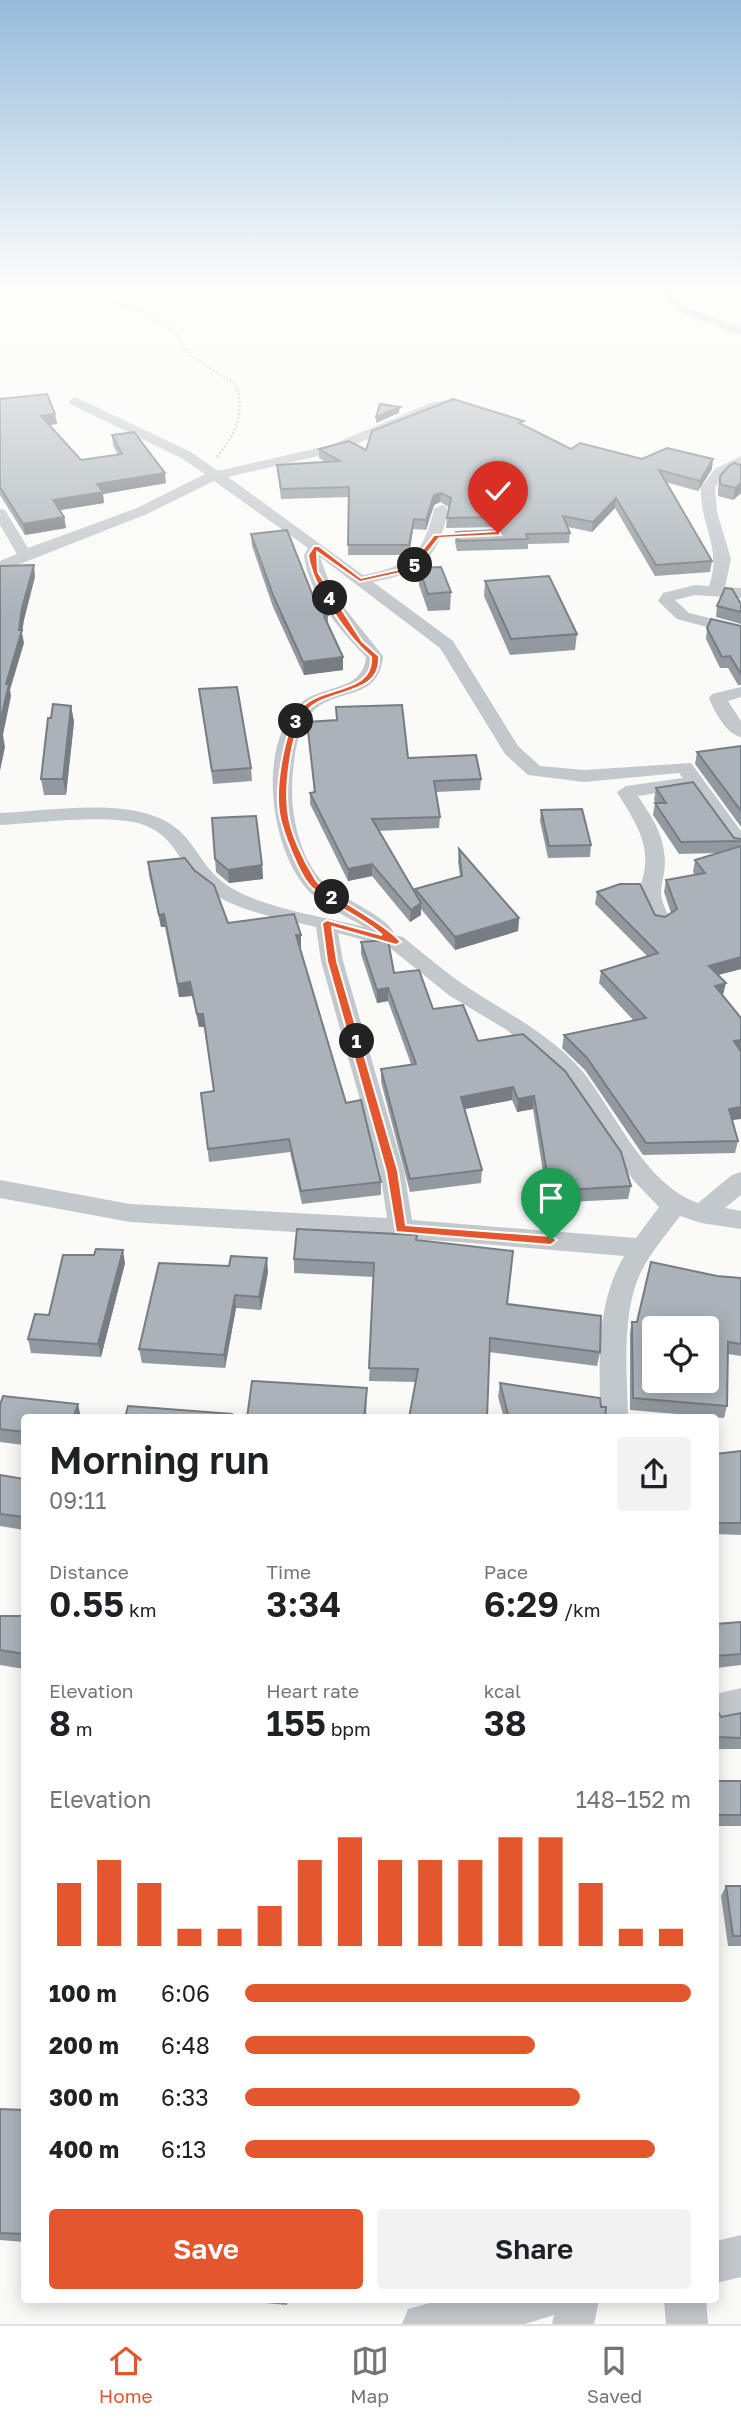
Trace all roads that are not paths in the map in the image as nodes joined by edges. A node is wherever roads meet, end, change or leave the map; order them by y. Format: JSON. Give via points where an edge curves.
{"nodes":[{"id":1,"x":75,"y":401,"type":"dead end"},
{"id":2,"x":452,"y":402,"type":"edge"},
{"id":3,"x":741,"y":460,"type":"edge"},
{"id":4,"x":213,"y":473,"type":"junction"},
{"id":5,"x":441,"y":509,"type":"dead end"},
{"id":6,"x":0,"y":513,"type":"edge"},
{"id":7,"x":317,"y":548,"type":"junction"},
{"id":8,"x":25,"y":555,"type":"junction"},
{"id":9,"x":0,"y":567,"type":"edge"},
{"id":10,"x":360,"y":580,"type":"junction"},
{"id":11,"x":716,"y":590,"type":"junction"},
{"id":12,"x":741,"y":593,"type":"edge"},
{"id":13,"x":741,"y":631,"type":"edge"},
{"id":14,"x":741,"y":692,"type":"edge"},
{"id":15,"x":741,"y":732,"type":"edge"},
{"id":16,"x":695,"y":782,"type":"junction"},
{"id":17,"x":0,"y":819,"type":"edge"},
{"id":18,"x":741,"y":844,"type":"edge"},
{"id":19,"x":662,"y":921,"type":"edge"},
{"id":20,"x":327,"y":923,"type":"junction"},
{"id":21,"x":396,"y":942,"type":"junction"},
{"id":22,"x":741,"y":1181,"type":"edge"},
{"id":23,"x":0,"y":1189,"type":"edge"},
{"id":24,"x":676,"y":1205,"type":"junction"},
{"id":25,"x":701,"y":1214,"type":"junction"},
{"id":26,"x":741,"y":1220,"type":"edge"},
{"id":27,"x":401,"y":1229,"type":"junction"},
{"id":28,"x":642,"y":1248,"type":"junction"},
{"id":29,"x":614,"y":1414,"type":"edge"},
{"id":30,"x":741,"y":1704,"type":"edge"},
{"id":31,"x":719,"y":1709,"type":"edge"},
{"id":32,"x":741,"y":2256,"type":"edge"},
{"id":33,"x":719,"y":2261,"type":"edge"},
{"id":34,"x":525,"y":2303,"type":"edge"},
{"id":35,"x":577,"y":2303,"type":"edge"},
{"id":36,"x":685,"y":2303,"type":"edge"},
{"id":37,"x":423,"y":2324,"type":"edge"},
{"id":38,"x":573,"y":2324,"type":"edge"},
{"id":39,"x":687,"y":2324,"type":"edge"}],
"edges":[{"from":1,"to":4,"type":"street"},
{"from":2,"to":4,"type":"street","via":[[335,448]]},
{"from":3,"to":11,"type":"street","via":[[720,472],[708,486],[723,546]]},
{"from":4,"to":7,"type":"street"},
{"from":4,"to":8,"type":"street","via":[[142,512]]},
{"from":5,"to":10,"type":"street","via":[[441,536],[411,568]]},
{"from":6,"to":8,"type":"street"},
{"from":7,"to":10,"type":"street"},
{"from":7,"to":21,"type":"street","via":[[312,555],[314,572],[359,642],[375,656],[376,666],[358,686],[318,699],[293,725],[283,813],[314,885],[372,921]]},
{"from":8,"to":9,"type":"street"},
{"from":10,"to":16,"type":"street","via":[[447,645],[511,750],[535,771],[584,776],[684,767]]},
{"from":11,"to":12,"type":"street"},
{"from":11,"to":13,"type":"street","via":[[678,593],[666,601],[683,615]]},
{"from":14,"to":15,"type":"street","via":[[718,698]]},
{"from":16,"to":18,"type":"street"},
{"from":16,"to":19,"type":"street","via":[[626,792],[649,831],[655,855],[647,892]]},
{"from":17,"to":20,"type":"street","via":[[122,814],[151,821],[176,835],[211,883],[244,902]]},
{"from":20,"to":21,"type":"street"},
{"from":20,"to":27,"type":"street","via":[[332,961],[392,1171]]},
{"from":21,"to":24,"type":"street","via":[[458,991],[515,1026],[573,1076],[643,1175]]},
{"from":22,"to":25,"type":"street"},
{"from":23,"to":27,"type":"street","via":[[130,1213]]},
{"from":24,"to":25,"type":"street"},
{"from":24,"to":28,"type":"street"},
{"from":25,"to":26,"type":"street"},
{"from":27,"to":28,"type":"street"},
{"from":28,"to":29,"type":"street","via":[[622,1287],[613,1357]]},
{"from":30,"to":31,"type":"street"},
{"from":32,"to":33,"type":"street"},
{"from":34,"to":37,"type":"street"},
{"from":35,"to":38,"type":"street"},
{"from":36,"to":39,"type":"street"}]}
